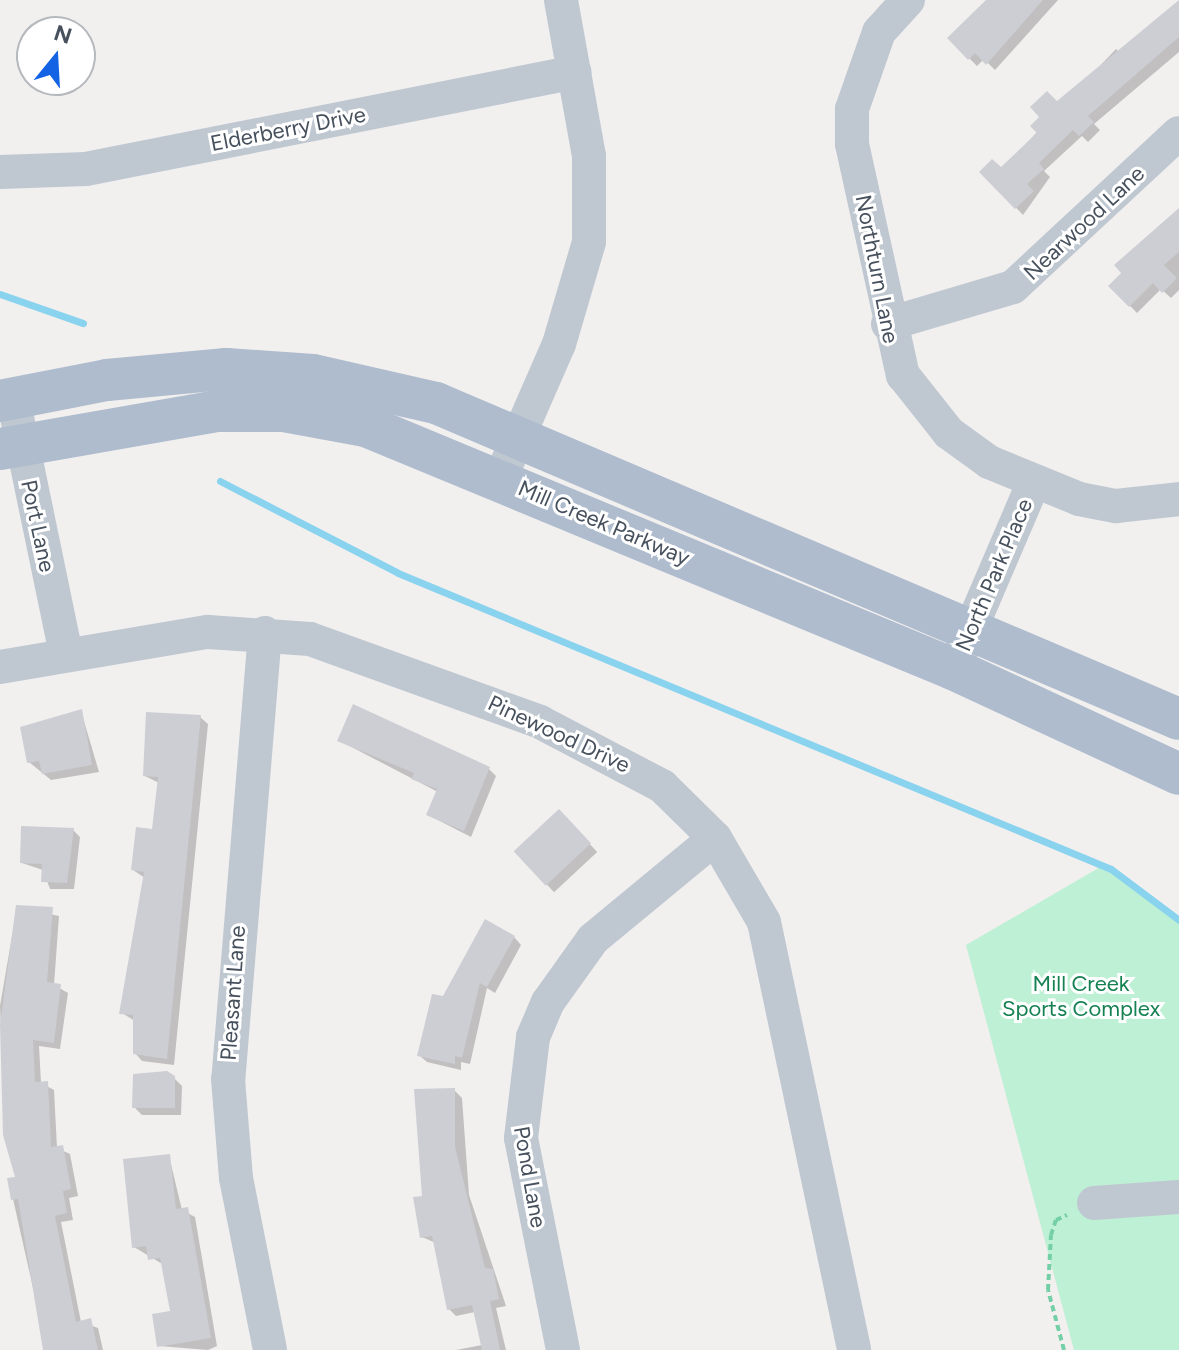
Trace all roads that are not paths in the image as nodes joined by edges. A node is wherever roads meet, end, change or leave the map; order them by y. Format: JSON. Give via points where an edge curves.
{"nodes":[{"id":1,"x":561,"y":0,"type":"edge"},
{"id":2,"x":908,"y":0,"type":"edge"},
{"id":3,"x":574,"y":72,"type":"junction"},
{"id":4,"x":1179,"y":133,"type":"edge"},
{"id":5,"x":0,"y":172,"type":"edge"},
{"id":6,"x":888,"y":324,"type":"junction"},
{"id":7,"x":6,"y":399,"type":"edge"},
{"id":8,"x":521,"y":435,"type":"junction"},
{"id":9,"x":10,"y":447,"type":"edge"},
{"id":10,"x":500,"y":479,"type":"junction"},
{"id":11,"x":1034,"y":481,"type":"junction"},
{"id":12,"x":1179,"y":499,"type":"edge"},
{"id":13,"x":972,"y":626,"type":"junction"},
{"id":14,"x":265,"y":633,"type":"junction"},
{"id":15,"x":66,"y":654,"type":"junction"},
{"id":16,"x":0,"y":667,"type":"edge"},
{"id":17,"x":953,"y":669,"type":"junction"},
{"id":18,"x":1179,"y":719,"type":"edge"},
{"id":19,"x":1179,"y":774,"type":"edge"},
{"id":20,"x":715,"y":838,"type":"junction"},
{"id":21,"x":1179,"y":1197,"type":"edge"},
{"id":22,"x":1094,"y":1203,"type":"road end"},
{"id":23,"x":270,"y":1350,"type":"edge"},
{"id":24,"x":563,"y":1350,"type":"edge"},
{"id":25,"x":854,"y":1350,"type":"edge"}],
"edges":[{"from":1,"to":3,"type":"street"},
{"from":2,"to":6,"type":"street","name":"Northturn Lane","via":[[874,43],[852,109]]},
{"from":3,"to":5,"type":"street","name":"Elderberry Drive","via":[[86,169]]},
{"from":3,"to":8,"type":"street","via":[[589,156],[589,242],[575,299]]},
{"from":4,"to":6,"type":"street","name":"Nearwood Lane","via":[[1013,287]]},
{"from":6,"to":11,"type":"street","name":"Northturn Lane","via":[[903,375],[941,424],[978,456]]},
{"from":7,"to":8,"type":"main road","via":[[178,371],[250,369],[375,387]]},
{"from":7,"to":9,"type":"street","name":"Port Lane"},
{"from":8,"to":10,"type":"street"},
{"from":8,"to":13,"type":"main road"},
{"from":9,"to":10,"type":"main road","name":"Mill Creek Parkway","via":[[200,412],[284,411],[366,426]]},
{"from":9,"to":15,"type":"street","name":"Port Lane"},
{"from":10,"to":17,"type":"main road","name":"Mill Creek Parkway"},
{"from":11,"to":12,"type":"street","name":"Northturn Lane","via":[[1116,506]]},
{"from":11,"to":13,"type":"street","name":"North Park Place"},
{"from":13,"to":17,"type":"street","name":"North Park Place"},
{"from":13,"to":18,"type":"main road"},
{"from":14,"to":15,"type":"street","name":"Pinewood Drive","via":[[173,635]]},
{"from":14,"to":20,"type":"street","name":"Pinewood Drive","via":[[360,651],[540,722],[662,786]]},
{"from":14,"to":23,"type":"street","name":"Pleasant Lane","via":[[228,1079],[236,1178]]},
{"from":15,"to":16,"type":"street","name":"Pinewood Drive"},
{"from":17,"to":19,"type":"main road","name":"Mill Creek Parkway"},
{"from":20,"to":24,"type":"street","name":"Pond Lane","via":[[593,939],[561,980],[533,1037],[521,1138]]},
{"from":20,"to":25,"type":"street","name":"Pinewood Drive","via":[[746,884],[777,962]]},
{"from":21,"to":22,"type":"street"}]}
